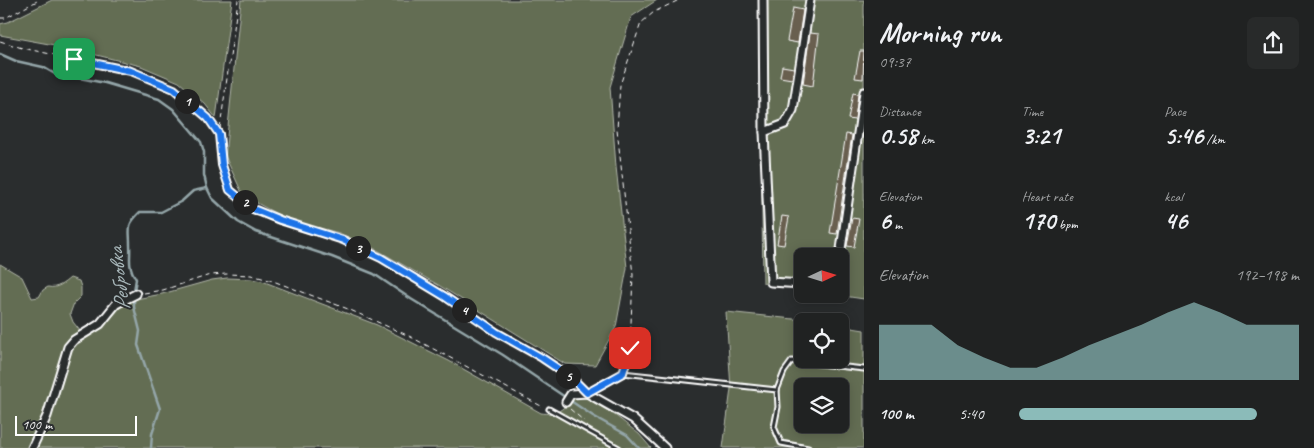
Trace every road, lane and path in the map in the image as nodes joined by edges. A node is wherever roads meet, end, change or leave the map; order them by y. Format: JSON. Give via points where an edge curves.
{"nodes":[{"id":1,"x":39,"y":0,"type":"edge"},
{"id":2,"x":238,"y":0,"type":"edge"},
{"id":3,"x":679,"y":0,"type":"edge"},
{"id":4,"x":763,"y":0,"type":"edge"},
{"id":5,"x":810,"y":0,"type":"edge"},
{"id":6,"x":0,"y":18,"type":"edge"},
{"id":7,"x":0,"y":41,"type":"edge"},
{"id":8,"x":864,"y":92,"type":"edge"},
{"id":9,"x":764,"y":132,"type":"junction"},
{"id":10,"x":219,"y":134,"type":"junction"},
{"id":11,"x":841,"y":248,"type":"edge"},
{"id":12,"x":794,"y":283,"type":"edge"},
{"id":13,"x":136,"y":294,"type":"joint"},
{"id":14,"x":864,"y":369,"type":"edge"},
{"id":15,"x":623,"y":373,"type":"junction"},
{"id":16,"x":777,"y":390,"type":"junction"},
{"id":17,"x":587,"y":393,"type":"junction"},
{"id":18,"x":566,"y":402,"type":"dead end"},
{"id":19,"x":549,"y":410,"type":"joint"},
{"id":20,"x":32,"y":448,"type":"edge"},
{"id":21,"x":620,"y":448,"type":"edge"},
{"id":22,"x":665,"y":448,"type":"edge"},
{"id":23,"x":808,"y":448,"type":"edge"}],
"edges":[{"from":1,"to":6,"type":"path"},
{"from":2,"to":10,"type":"path"},
{"from":3,"to":15,"type":"path","via":[[654,12],[641,23],[620,85],[617,129],[633,275],[630,348]]},
{"from":4,"to":9,"type":"street"},
{"from":5,"to":9,"type":"street","via":[[793,110],[785,124]]},
{"from":7,"to":10,"type":"path","via":[[131,71],[174,89],[208,118]]},
{"from":8,"to":11,"type":"street"},
{"from":9,"to":12,"type":"street","via":[[771,282]]},
{"from":10,"to":17,"type":"lane","via":[[222,165],[230,190],[253,209],[343,240],[381,258],[542,358],[572,378]]},
{"from":13,"to":19,"type":"path","via":[[163,290],[210,275],[251,275],[274,281],[379,322]]},
{"from":13,"to":20,"type":"street","via":[[116,304],[100,324],[68,347],[47,416]]},
{"from":14,"to":16,"type":"lane","via":[[792,361]]},
{"from":15,"to":16,"type":"lane"},
{"from":15,"to":17,"type":"lane"},
{"from":16,"to":23,"type":"lane","via":[[774,427],[781,443]]},
{"from":17,"to":18,"type":"street","via":[[571,394]]},
{"from":17,"to":22,"type":"street","via":[[633,419]]},
{"from":19,"to":21,"type":"lane"}]}
